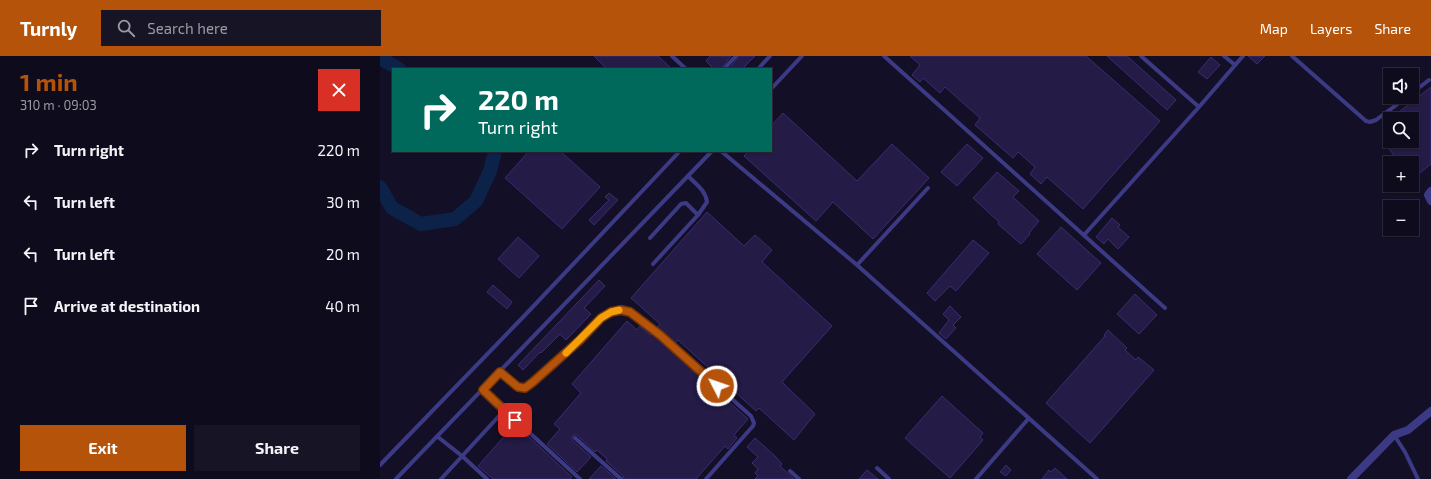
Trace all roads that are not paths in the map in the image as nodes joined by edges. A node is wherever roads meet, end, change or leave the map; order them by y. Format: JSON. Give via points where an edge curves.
{"nodes":[{"id":1,"x":672,"y":56,"type":"edge"},
{"id":2,"x":736,"y":56,"type":"edge"},
{"id":3,"x":770,"y":56,"type":"edge"},
{"id":4,"x":802,"y":56,"type":"edge"},
{"id":5,"x":884,"y":56,"type":"edge"},
{"id":6,"x":1142,"y":56,"type":"edge"},
{"id":7,"x":1224,"y":56,"type":"edge"},
{"id":8,"x":1243,"y":56,"type":"edge"},
{"id":9,"x":1292,"y":56,"type":"edge"},
{"id":10,"x":1235,"y":65,"type":"junction"},
{"id":11,"x":685,"y":68,"type":"edge"},
{"id":12,"x":725,"y":68,"type":"edge"},
{"id":13,"x":759,"y":68,"type":"edge"},
{"id":14,"x":1429,"y":80,"type":"dead end"},
{"id":15,"x":772,"y":88,"type":"edge"},
{"id":16,"x":1419,"y":88,"type":"edge"},
{"id":17,"x":1398,"y":104,"type":"edge"},
{"id":18,"x":1199,"y":107,"type":"junction"},
{"id":19,"x":679,"y":152,"type":"edge"},
{"id":20,"x":711,"y":152,"type":"edge"},
{"id":21,"x":722,"y":152,"type":"edge"},
{"id":22,"x":688,"y":176,"type":"junction"},
{"id":23,"x":928,"y":188,"type":"dead end"},
{"id":24,"x":1431,"y":191,"type":"edge"},
{"id":25,"x":1431,"y":201,"type":"edge"},
{"id":26,"x":698,"y":215,"type":"junction"},
{"id":27,"x":1084,"y":235,"type":"junction"},
{"id":28,"x":650,"y":238,"type":"dead end"},
{"id":29,"x":653,"y":264,"type":"dead end"},
{"id":30,"x":857,"y":265,"type":"junction"},
{"id":31,"x":1166,"y":308,"type":"dead end"},
{"id":32,"x":500,"y":372,"type":"junction"},
{"id":33,"x":483,"y":390,"type":"junction"},
{"id":34,"x":1431,"y":411,"type":"edge"},
{"id":35,"x":499,"y":416,"type":"dead end"},
{"id":36,"x":1029,"y":418,"type":"junction"},
{"id":37,"x":1394,"y":435,"type":"junction"},
{"id":38,"x":438,"y":437,"type":"junction"},
{"id":39,"x":575,"y":438,"type":"dead end"},
{"id":40,"x":462,"y":456,"type":"junction"},
{"id":41,"x":380,"y":465,"type":"edge"},
{"id":42,"x":877,"y":468,"type":"dead end"},
{"id":43,"x":790,"y":472,"type":"dead end"},
{"id":44,"x":396,"y":479,"type":"edge"},
{"id":45,"x":441,"y":479,"type":"edge"},
{"id":46,"x":487,"y":479,"type":"edge"},
{"id":47,"x":580,"y":479,"type":"edge"},
{"id":48,"x":621,"y":479,"type":"edge"},
{"id":49,"x":706,"y":479,"type":"edge"},
{"id":50,"x":799,"y":479,"type":"edge"},
{"id":51,"x":889,"y":479,"type":"edge"},
{"id":52,"x":976,"y":479,"type":"edge"},
{"id":53,"x":1097,"y":479,"type":"edge"},
{"id":54,"x":1351,"y":479,"type":"edge"},
{"id":55,"x":1418,"y":479,"type":"edge"}],
"edges":[{"from":1,"to":11,"type":"lane"},
{"from":2,"to":12,"type":"lane"},
{"from":3,"to":13,"type":"lane"},
{"from":4,"to":15,"type":"lane"},
{"from":5,"to":27,"type":"lane"},
{"from":6,"to":18,"type":"lane"},
{"from":7,"to":10,"type":"lane"},
{"from":8,"to":10,"type":"lane"},
{"from":9,"to":17,"type":"lane","via":[[1366,121],[1376,120]]},
{"from":10,"to":18,"type":"lane"},
{"from":14,"to":16,"type":"lane"},
{"from":18,"to":27,"type":"lane"},
{"from":19,"to":41,"type":"lane"},
{"from":20,"to":22,"type":"lane"},
{"from":21,"to":30,"type":"lane"},
{"from":22,"to":26,"type":"lane","via":[[702,190],[707,202]]},
{"from":22,"to":32,"type":"lane"},
{"from":23,"to":30,"type":"lane"},
{"from":24,"to":25,"type":"street","via":[[1428,195]]},
{"from":26,"to":28,"type":"lane","via":[[686,203],[681,204]]},
{"from":26,"to":29,"type":"lane"},
{"from":27,"to":31,"type":"lane"},
{"from":30,"to":36,"type":"lane"},
{"from":32,"to":33,"type":"lane"},
{"from":32,"to":49,"type":"lane","via":[[518,387],[525,388],[601,318],[611,312],[630,312],[660,335],[753,419],[753,426]]},
{"from":33,"to":38,"type":"lane"},
{"from":33,"to":47,"type":"lane"},
{"from":34,"to":37,"type":"street","via":[[1408,430]]},
{"from":35,"to":40,"type":"lane"},
{"from":36,"to":52,"type":"lane"},
{"from":36,"to":53,"type":"lane"},
{"from":37,"to":54,"type":"street"},
{"from":37,"to":55,"type":"lane"},
{"from":38,"to":40,"type":"lane"},
{"from":38,"to":44,"type":"lane"},
{"from":39,"to":48,"type":"lane"},
{"from":40,"to":45,"type":"lane"},
{"from":40,"to":46,"type":"lane"},
{"from":42,"to":51,"type":"lane"},
{"from":43,"to":50,"type":"lane"}]}
